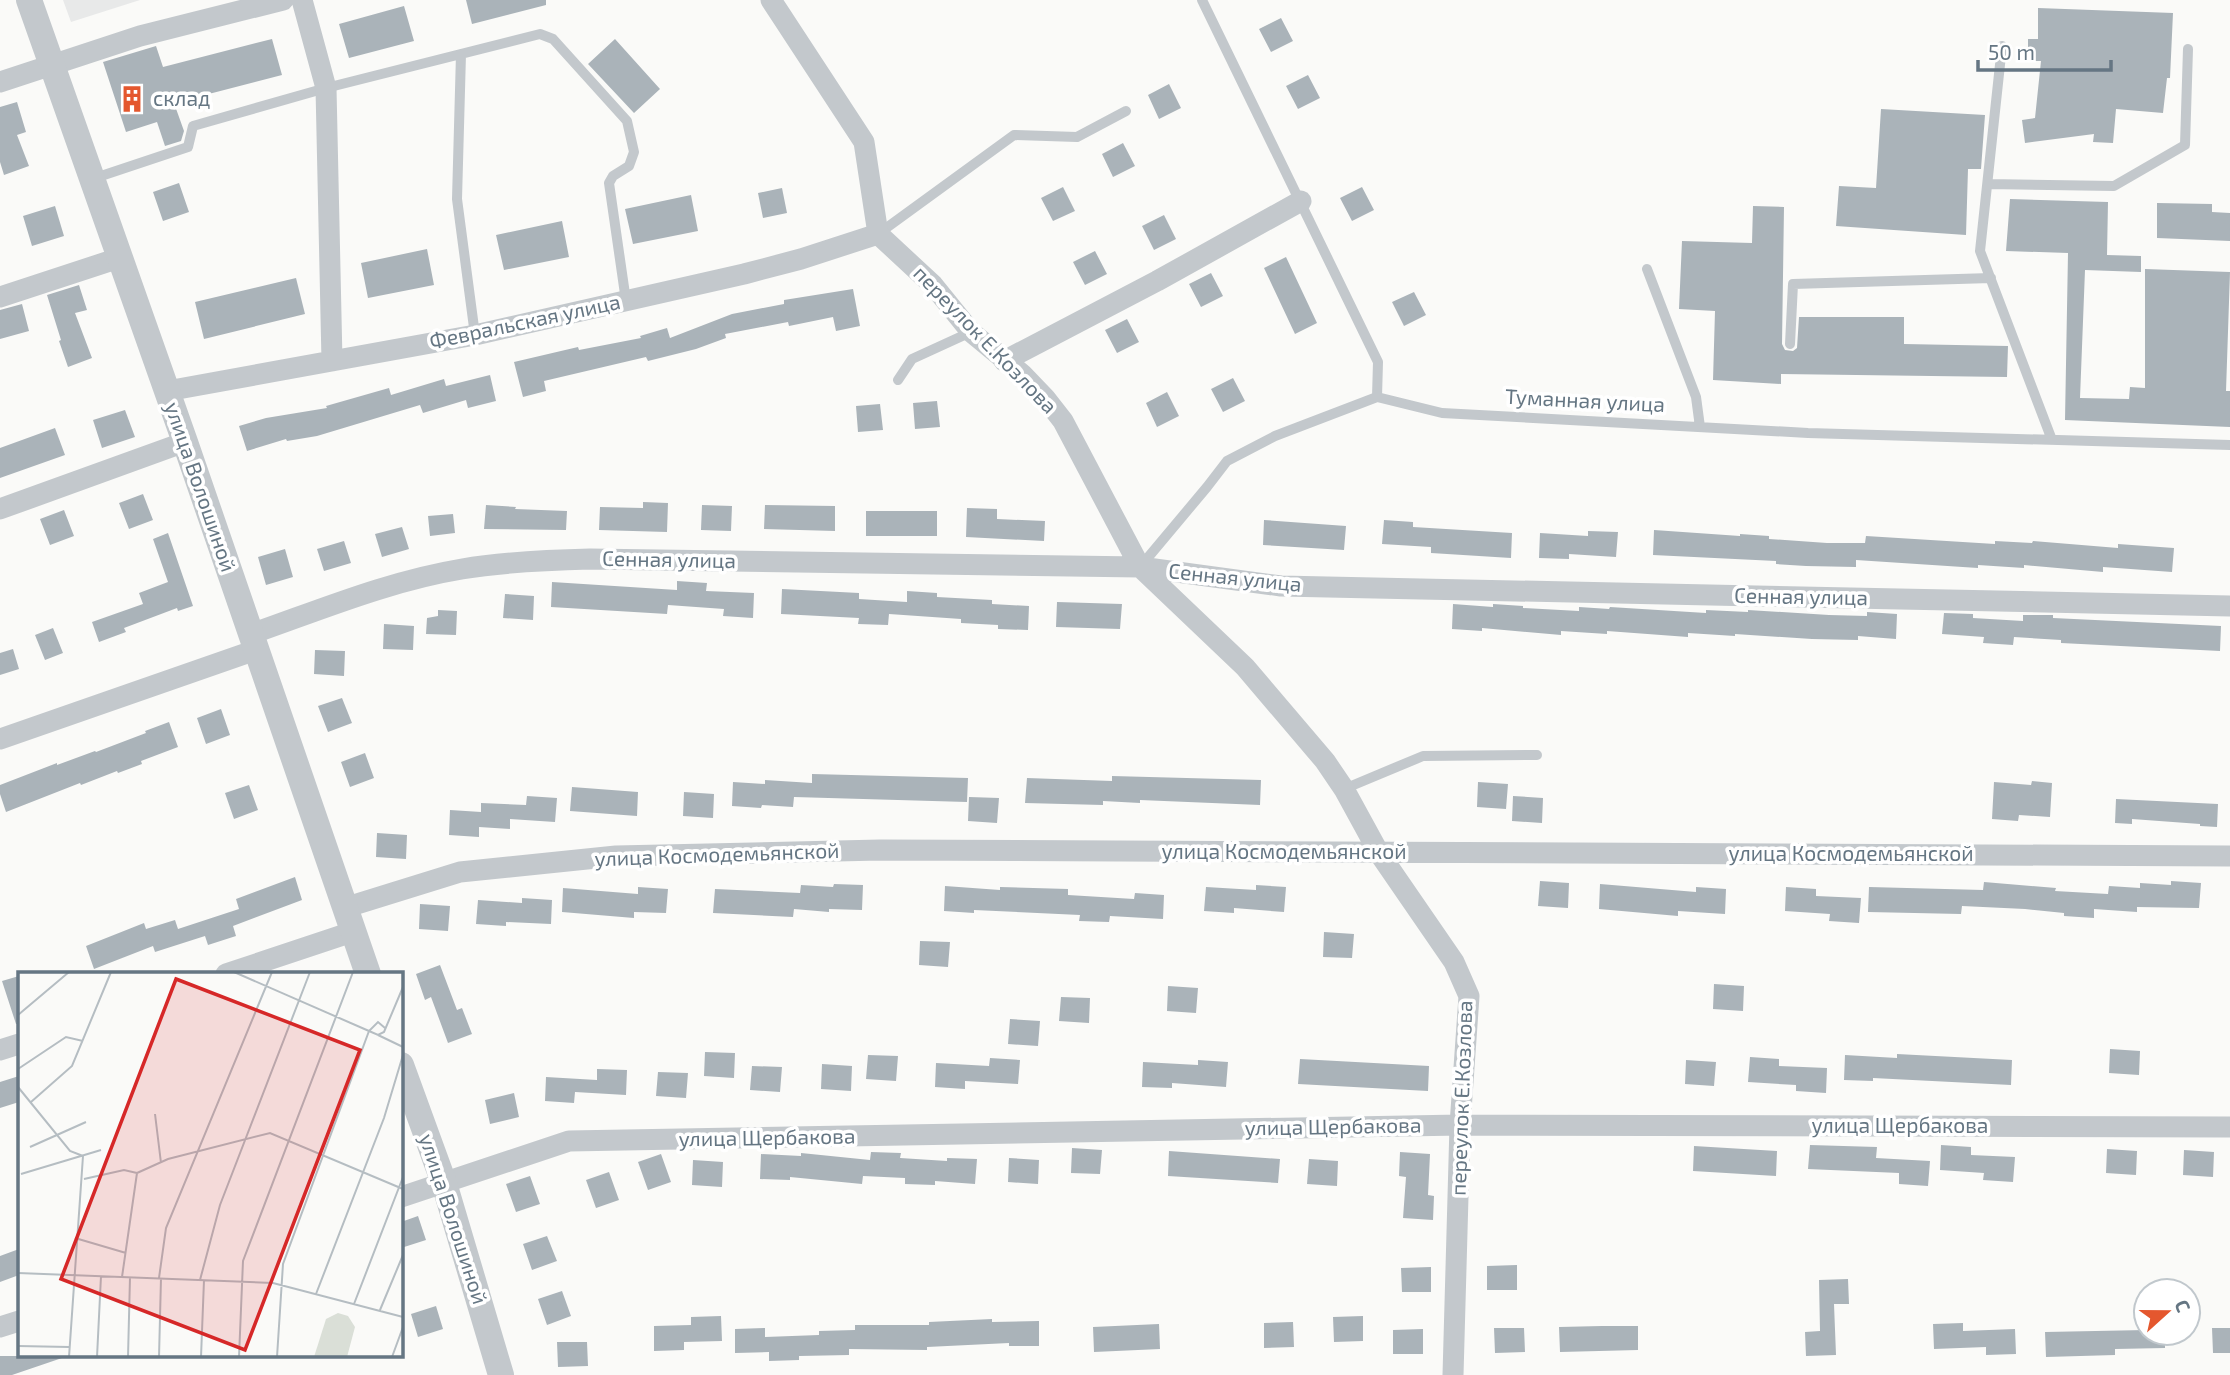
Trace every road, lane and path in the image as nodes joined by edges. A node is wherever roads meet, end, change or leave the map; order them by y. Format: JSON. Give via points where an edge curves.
{"nodes":[{"id":1,"x":29,"y":0,"type":"edge"},
{"id":2,"x":283,"y":0,"type":"edge"},
{"id":3,"x":302,"y":0,"type":"edge"},
{"id":4,"x":771,"y":0,"type":"edge"},
{"id":5,"x":1202,"y":0,"type":"edge"},
{"id":6,"x":2003,"y":46,"type":"dead end"},
{"id":7,"x":2188,"y":49,"type":"dead end"},
{"id":8,"x":461,"y":54,"type":"junction"},
{"id":9,"x":52,"y":64,"type":"junction"},
{"id":10,"x":0,"y":82,"type":"edge"},
{"id":11,"x":326,"y":88,"type":"junction"},
{"id":12,"x":1126,"y":111,"type":"dead end"},
{"id":13,"x":92,"y":179,"type":"junction"},
{"id":14,"x":1988,"y":184,"type":"junction"},
{"id":15,"x":1301,"y":201,"type":"junction"},
{"id":16,"x":878,"y":234,"type":"junction"},
{"id":17,"x":119,"y":258,"type":"junction"},
{"id":18,"x":1647,"y":269,"type":"dead end"},
{"id":19,"x":1991,"y":278,"type":"junction"},
{"id":20,"x":0,"y":297,"type":"edge"},
{"id":21,"x":626,"y":301,"type":"junction"},
{"id":22,"x":971,"y":332,"type":"junction"},
{"id":23,"x":475,"y":335,"type":"junction"},
{"id":24,"x":1790,"y":344,"type":"dead end"},
{"id":25,"x":332,"y":360,"type":"junction"},
{"id":26,"x":1004,"y":361,"type":"junction"},
{"id":27,"x":898,"y":380,"type":"dead end"},
{"id":28,"x":167,"y":391,"type":"junction"},
{"id":29,"x":1377,"y":397,"type":"junction"},
{"id":30,"x":1700,"y":427,"type":"junction"},
{"id":31,"x":2052,"y":440,"type":"junction"},
{"id":32,"x":186,"y":442,"type":"junction"},
{"id":33,"x":2230,"y":445,"type":"edge"},
{"id":34,"x":0,"y":509,"type":"edge"},
{"id":35,"x":1140,"y":567,"type":"junction"},
{"id":36,"x":2230,"y":606,"type":"edge"},
{"id":37,"x":254,"y":642,"type":"junction"},
{"id":38,"x":0,"y":739,"type":"edge"},
{"id":39,"x":1537,"y":755,"type":"dead end"},
{"id":40,"x":1344,"y":789,"type":"junction"},
{"id":41,"x":1379,"y":853,"type":"junction"},
{"id":42,"x":2230,"y":856,"type":"edge"},
{"id":43,"x":348,"y":920,"type":"junction"},
{"id":44,"x":231,"y":972,"type":"edge"},
{"id":45,"x":367,"y":972,"type":"edge"},
{"id":46,"x":18,"y":1044,"type":"edge"},
{"id":47,"x":0,"y":1050,"type":"edge"},
{"id":48,"x":402,"y":1068,"type":"edge"},
{"id":49,"x":1461,"y":1125,"type":"junction"},
{"id":50,"x":2230,"y":1127,"type":"edge"},
{"id":51,"x":444,"y":1183,"type":"junction"},
{"id":52,"x":402,"y":1197,"type":"edge"},
{"id":53,"x":18,"y":1321,"type":"edge"},
{"id":54,"x":0,"y":1327,"type":"edge"},
{"id":55,"x":501,"y":1375,"type":"edge"},
{"id":56,"x":1453,"y":1375,"type":"edge"}],
"edges":[{"from":1,"to":9,"type":"street","name":"улица Волошиной"},
{"from":2,"to":9,"type":"street"},
{"from":3,"to":11,"type":"street"},
{"from":4,"to":16,"type":"street","via":[[864,142]]},
{"from":5,"to":15,"type":"lane"},
{"from":6,"to":14,"type":"lane"},
{"from":7,"to":14,"type":"lane","via":[[2185,145],[2114,186]]},
{"from":8,"to":11,"type":"lane"},
{"from":8,"to":21,"type":"lane","via":[[540,34],[553,39],[627,121],[634,152],[629,166],[609,183]]},
{"from":8,"to":23,"type":"lane","via":[[457,199]]},
{"from":9,"to":10,"type":"street"},
{"from":9,"to":13,"type":"street","name":"улица Волошиной"},
{"from":11,"to":13,"type":"lane","via":[[193,126],[188,147]]},
{"from":11,"to":25,"type":"street"},
{"from":12,"to":16,"type":"lane","via":[[1077,136],[1014,135]]},
{"from":13,"to":17,"type":"street","name":"улица Волошиной"},
{"from":14,"to":19,"type":"lane","via":[[1980,251]]},
{"from":15,"to":26,"type":"street"},
{"from":15,"to":29,"type":"lane","via":[[1378,362]]},
{"from":16,"to":21,"type":"street","name":"Февральская улица","via":[[801,259]]},
{"from":16,"to":22,"type":"street","name":"переулок Е.Козлова","via":[[933,285]]},
{"from":17,"to":20,"type":"street"},
{"from":17,"to":28,"type":"street","name":"улица Волошиной"},
{"from":18,"to":30,"type":"lane","via":[[1696,397]]},
{"from":19,"to":24,"type":"lane","via":[[1793,284]]},
{"from":19,"to":31,"type":"lane"},
{"from":21,"to":23,"type":"street","name":"Февральская улица"},
{"from":22,"to":26,"type":"street","name":"переулок Е.Козлова"},
{"from":22,"to":27,"type":"lane","via":[[921,354]]},
{"from":23,"to":25,"type":"street","name":"Февральская улица"},
{"from":25,"to":28,"type":"street","name":"Февральская улица"},
{"from":26,"to":35,"type":"street","name":"переулок Е.Козлова","via":[[1022,374],[1063,421]]},
{"from":28,"to":32,"type":"street","name":"улица Волошиной"},
{"from":29,"to":30,"type":"lane","name":"Туманная улица","via":[[1442,412]]},
{"from":29,"to":35,"type":"lane","via":[[1275,436],[1227,461]]},
{"from":30,"to":31,"type":"lane","name":"Туманная улица"},
{"from":31,"to":33,"type":"lane","name":"Туманная улица"},
{"from":32,"to":34,"type":"street"},
{"from":32,"to":37,"type":"street","name":"улица Волошиной"},
{"from":35,"to":36,"type":"street","name":"Сенная улица","via":[[1281,586]]},
{"from":35,"to":37,"type":"street","name":"Сенная улица","via":[[590,559],[524,562],[458,570],[405,583]]},
{"from":35,"to":40,"type":"street","name":"переулок Е.Козлова","via":[[1245,667]]},
{"from":37,"to":38,"type":"street","name":"Сенная улица"},
{"from":37,"to":43,"type":"street","name":"улица Волошиной"},
{"from":39,"to":40,"type":"lane","via":[[1423,756]]},
{"from":40,"to":41,"type":"street","name":"переулок Е.Козлова"},
{"from":41,"to":42,"type":"street","name":"улица Космодемьянской"},
{"from":41,"to":43,"type":"street","name":"улица Космодемьянской","via":[[880,850],[616,856],[460,872]]},
{"from":41,"to":49,"type":"street","name":"переулок Е.Козлова","via":[[1454,962],[1469,996]]},
{"from":43,"to":44,"type":"street","name":"улица Космодемьянской"},
{"from":43,"to":45,"type":"street","name":"улица Волошиной"},
{"from":46,"to":47,"type":"street"},
{"from":48,"to":51,"type":"street","name":"улица Волошиной"},
{"from":49,"to":50,"type":"street","name":"улица Щербакова"},
{"from":49,"to":51,"type":"street","name":"улица Щербакова","via":[[569,1141]]},
{"from":49,"to":56,"type":"street","name":"переулок Е.Козлова"},
{"from":51,"to":52,"type":"street","name":"улица Щербакова"},
{"from":51,"to":55,"type":"street","name":"улица Волошиной"},
{"from":53,"to":54,"type":"street"}]}
